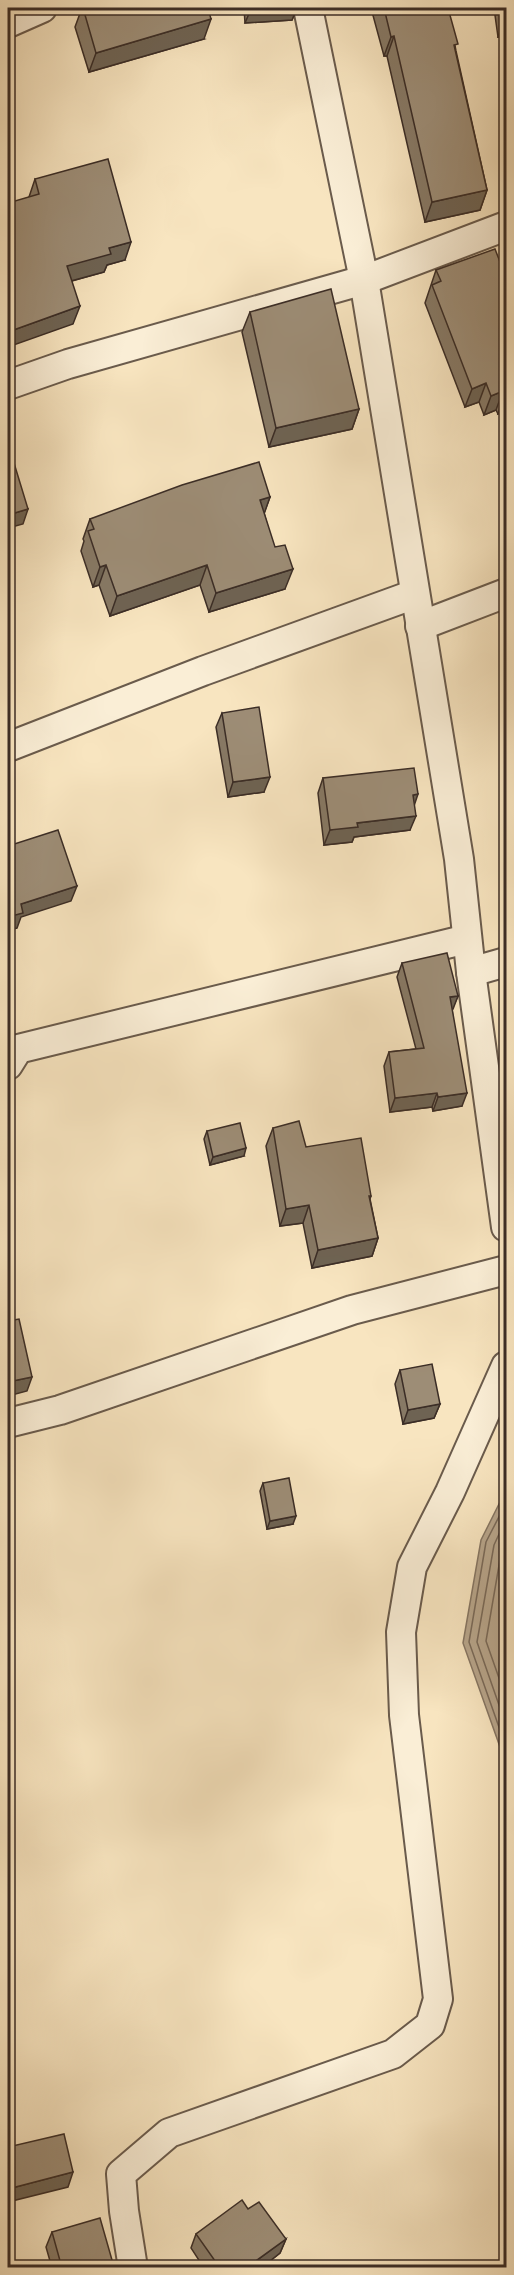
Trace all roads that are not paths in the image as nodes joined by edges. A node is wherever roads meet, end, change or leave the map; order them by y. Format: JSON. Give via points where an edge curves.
{"nodes":[{"id":1,"x":42,"y":8,"type":"edge"},
{"id":2,"x":308,"y":8,"type":"edge"},
{"id":3,"x":8,"y":23,"type":"edge"},
{"id":4,"x":507,"y":226,"type":"edge"},
{"id":5,"x":364,"y":280,"type":"junction"},
{"id":6,"x":8,"y":385,"type":"edge"},
{"id":7,"x":507,"y":593,"type":"edge"},
{"id":8,"x":415,"y":594,"type":"junction"},
{"id":9,"x":420,"y":626,"type":"junction"},
{"id":10,"x":8,"y":747,"type":"edge"},
{"id":11,"x":467,"y":939,"type":"junction"},
{"id":12,"x":507,"y":962,"type":"edge"},
{"id":13,"x":471,"y":972,"type":"junction"},
{"id":14,"x":8,"y":1065,"type":"edge"},
{"id":15,"x":507,"y":1227,"type":"edge"},
{"id":16,"x":507,"y":1270,"type":"edge"},
{"id":17,"x":507,"y":1366,"type":"edge"},
{"id":18,"x":8,"y":1423,"type":"edge"},
{"id":19,"x":133,"y":2268,"type":"edge"}],
"edges":[{"from":1,"to":3,"type":"street"},
{"from":2,"to":5,"type":"street"},
{"from":4,"to":5,"type":"street"},
{"from":5,"to":6,"type":"street","via":[[68,364]]},
{"from":5,"to":8,"type":"street"},
{"from":7,"to":9,"type":"street"},
{"from":8,"to":9,"type":"street"},
{"from":8,"to":10,"type":"street"},
{"from":9,"to":11,"type":"street","via":[[459,859]]},
{"from":11,"to":13,"type":"street"},
{"from":11,"to":14,"type":"street","via":[[18,1048]]},
{"from":12,"to":13,"type":"street"},
{"from":13,"to":15,"type":"street"},
{"from":16,"to":18,"type":"street","via":[[352,1311],[60,1410]]},
{"from":17,"to":19,"type":"street","via":[[412,1567],[401,1632],[404,1715],[438,1999],[430,2025],[393,2054],[170,2133],[121,2174]]}]}
